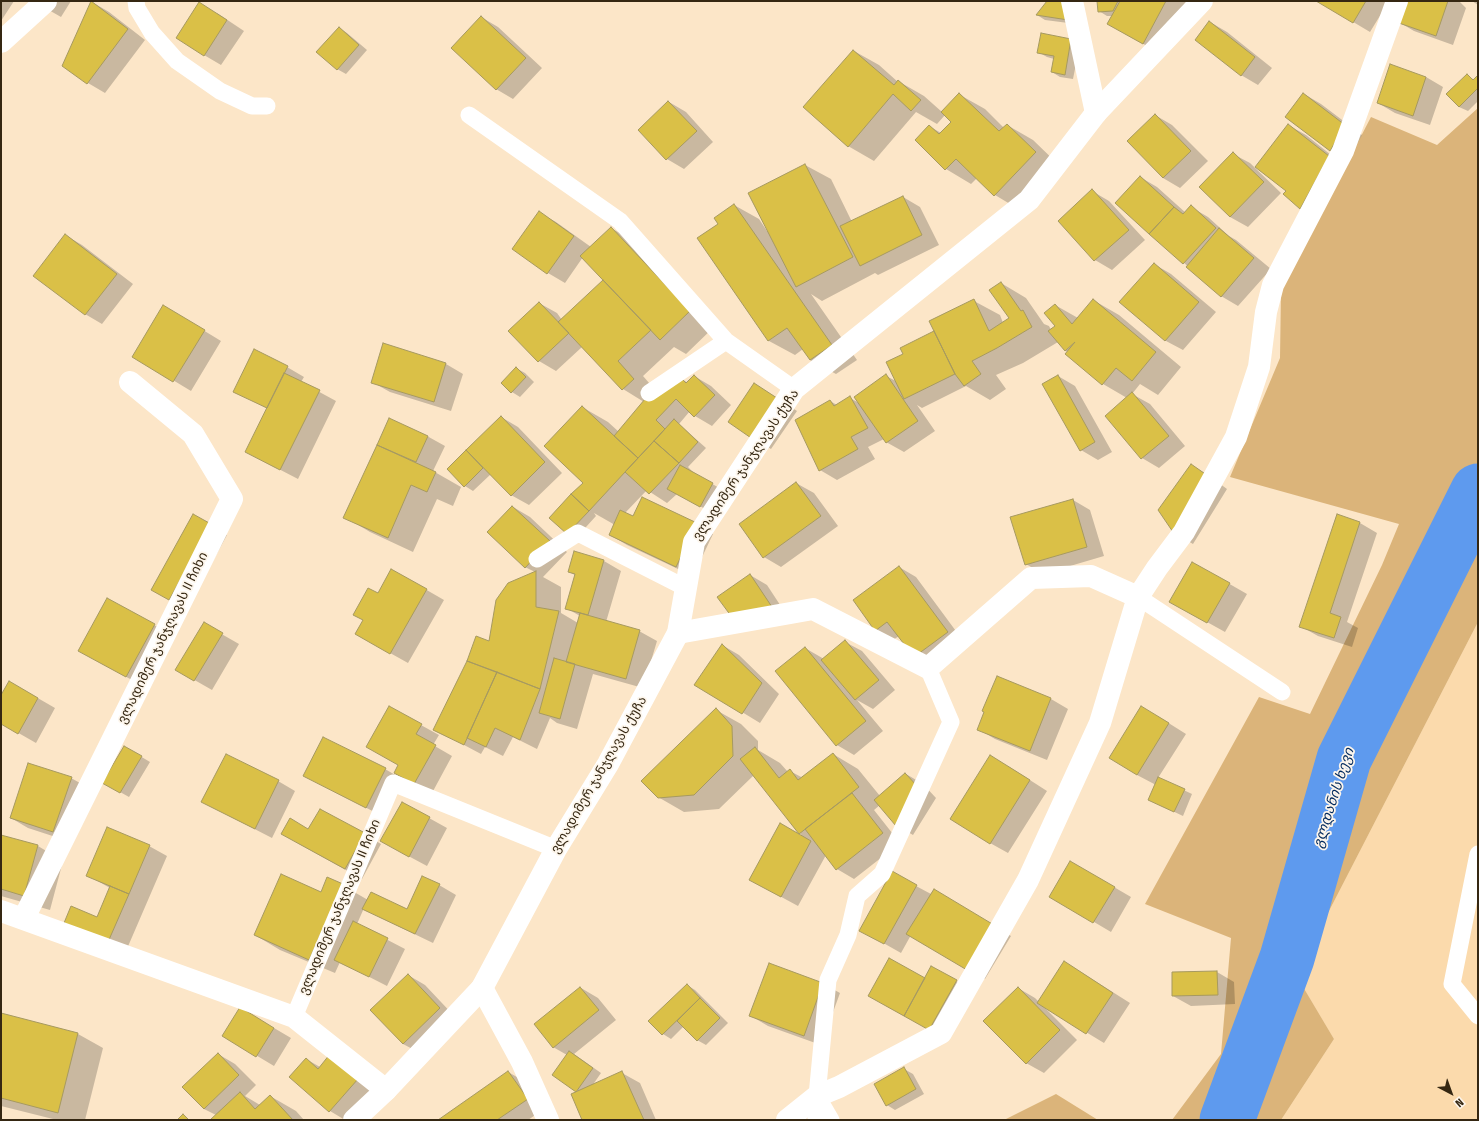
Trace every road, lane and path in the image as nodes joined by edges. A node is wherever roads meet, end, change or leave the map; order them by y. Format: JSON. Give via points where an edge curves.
{"nodes":[{"id":1,"x":46,"y":1,"type":"edge"},
{"id":2,"x":136,"y":1,"type":"edge"},
{"id":3,"x":1072,"y":1,"type":"edge"},
{"id":4,"x":1202,"y":1,"type":"edge"},
{"id":5,"x":1398,"y":1,"type":"edge"},
{"id":6,"x":1,"y":42,"type":"edge"},
{"id":7,"x":267,"y":106,"type":"dead end"},
{"id":8,"x":1096,"y":113,"type":"junction"},
{"id":9,"x":469,"y":115,"type":"dead end"},
{"id":10,"x":726,"y":341,"type":"junction"},
{"id":11,"x":130,"y":382,"type":"dead end"},
{"id":12,"x":794,"y":389,"type":"junction"},
{"id":13,"x":649,"y":393,"type":"dead end"},
{"id":14,"x":537,"y":559,"type":"dead end"},
{"id":15,"x":686,"y":588,"type":"junction"},
{"id":16,"x":1138,"y":597,"type":"junction"},
{"id":17,"x":678,"y":633,"type":"junction"},
{"id":18,"x":928,"y":668,"type":"junction"},
{"id":19,"x":1282,"y":692,"type":"dead end"},
{"id":20,"x":556,"y":849,"type":"junction"},
{"id":21,"x":1478,"y":854,"type":"edge"},
{"id":22,"x":1,"y":911,"type":"edge"},
{"id":23,"x":24,"y":918,"type":"junction"},
{"id":24,"x":482,"y":988,"type":"junction"},
{"id":25,"x":1478,"y":1016,"type":"edge"},
{"id":26,"x":294,"y":1017,"type":"junction"},
{"id":27,"x":386,"y":1090,"type":"junction"},
{"id":28,"x":817,"y":1096,"type":"junction"},
{"id":29,"x":354,"y":1120,"type":"edge"},
{"id":30,"x":548,"y":1120,"type":"edge"},
{"id":31,"x":787,"y":1120,"type":"edge"},
{"id":32,"x":816,"y":1120,"type":"edge"},
{"id":33,"x":830,"y":1120,"type":"edge"}],
"edges":[{"from":1,"to":6,"type":"street"},
{"from":2,"to":7,"type":"lane","via":[[137,8],[152,33],[178,61],[220,91],[252,106]]},
{"from":3,"to":8,"type":"street"},
{"from":4,"to":8,"type":"street","name":"ვლადიმერ ჯანჯღავას ქუჩა"},
{"from":5,"to":16,"type":"street","via":[[1343,151],[1273,285],[1266,312],[1259,367],[1236,437],[1184,532]]},
{"from":8,"to":12,"type":"street","name":"ვლადიმერ ჯანჯღავას ქუჩა","via":[[1029,200]]},
{"from":9,"to":10,"type":"lane","via":[[620,221]]},
{"from":10,"to":12,"type":"lane"},
{"from":10,"to":13,"type":"lane"},
{"from":11,"to":23,"type":"street","name":"ვლადიმერ ჯანჯღავას II ჩიხი","via":[[193,434],[232,498]]},
{"from":12,"to":15,"type":"street","name":"ვლადიმერ ჯანჯღავას ქუჩა","via":[[694,542]]},
{"from":14,"to":15,"type":"lane","via":[[578,533]]},
{"from":15,"to":17,"type":"street","name":"ვლადიმერ ჯანჯღავას ქუჩა"},
{"from":16,"to":18,"type":"street","via":[[1091,576],[1031,578]]},
{"from":16,"to":19,"type":"lane"},
{"from":16,"to":28,"type":"street","via":[[1100,723],[1028,880],[941,1033]]},
{"from":17,"to":18,"type":"street","via":[[813,609]]},
{"from":17,"to":20,"type":"street","name":"ვლადიმერ ჯანჯღავას ქუჩა","via":[[608,764]]},
{"from":18,"to":28,"type":"lane","via":[[951,722],[882,874],[857,896],[848,935],[828,980]]},
{"from":20,"to":24,"type":"street","name":"ვლადიმერ ჯანჯღავას ქუჩა"},
{"from":20,"to":26,"type":"lane","name":"ვლადიმერ ჯანჯღავას II ჩიხი","via":[[393,783]]},
{"from":21,"to":25,"type":"lane","via":[[1452,984]]},
{"from":22,"to":23,"type":"street"},
{"from":23,"to":26,"type":"street"},
{"from":24,"to":27,"type":"street","name":"ვლადიმერ ჯანჯღავას ქუჩა"},
{"from":24,"to":30,"type":"street","via":[[522,1062]]},
{"from":26,"to":27,"type":"street"},
{"from":27,"to":29,"type":"street","name":"ვლადიმერ ჯანჯღავას ქუჩა"},
{"from":28,"to":31,"type":"street"},
{"from":28,"to":32,"type":"lane"},
{"from":28,"to":33,"type":"lane"}]}
